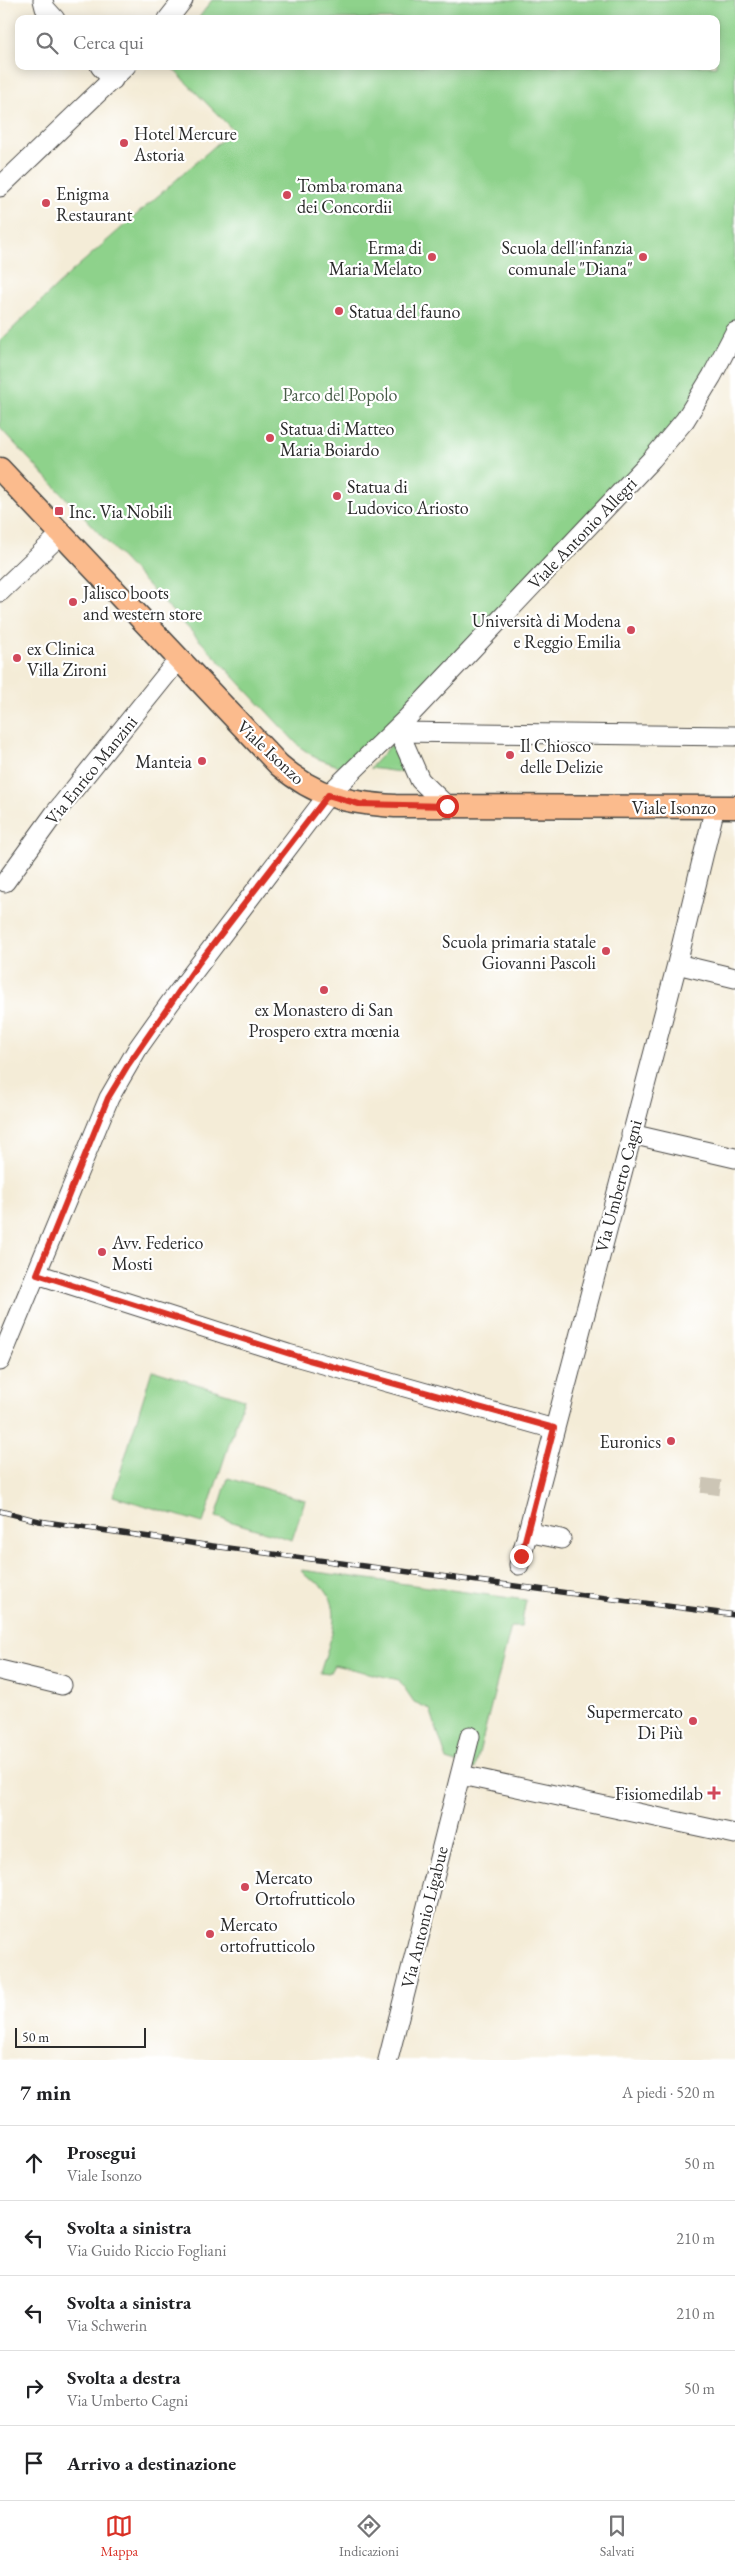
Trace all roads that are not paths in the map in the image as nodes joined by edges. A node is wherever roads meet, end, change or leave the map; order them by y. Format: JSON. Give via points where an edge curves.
{"nodes":[{"id":1,"x":43,"y":0,"type":"edge"},
{"id":2,"x":183,"y":0,"type":"edge"},
{"id":3,"x":51,"y":15,"type":"edge"},
{"id":4,"x":171,"y":15,"type":"edge"},
{"id":5,"x":106,"y":73,"type":"edge"},
{"id":6,"x":0,"y":188,"type":"edge"},
{"id":7,"x":735,"y":332,"type":"edge"},
{"id":8,"x":0,"y":469,"type":"edge"},
{"id":9,"x":61,"y":534,"type":"junction"},
{"id":10,"x":0,"y":592,"type":"edge"},
{"id":11,"x":179,"y":659,"type":"junction"},
{"id":12,"x":403,"y":725,"type":"junction"},
{"id":13,"x":735,"y":736,"type":"edge"},
{"id":14,"x":328,"y":795,"type":"junction"},
{"id":15,"x":447,"y":806,"type":"junction"},
{"id":16,"x":725,"y":807,"type":"edge"},
{"id":17,"x":4,"y":882,"type":"dead end"},
{"id":18,"x":677,"y":964,"type":"junction"},
{"id":19,"x":735,"y":978,"type":"edge"},
{"id":20,"x":632,"y":1134,"type":"junction"},
{"id":21,"x":735,"y":1158,"type":"edge"},
{"id":22,"x":37,"y":1274,"type":"junction"},
{"id":23,"x":0,"y":1361,"type":"edge"},
{"id":24,"x":554,"y":1428,"type":"junction"},
{"id":25,"x":527,"y":1532,"type":"junction"},
{"id":26,"x":561,"y":1539,"type":"dead end"},
{"id":27,"x":519,"y":1565,"type":"dead end"},
{"id":28,"x":0,"y":1670,"type":"edge"},
{"id":29,"x":62,"y":1685,"type":"dead end"},
{"id":30,"x":470,"y":1736,"type":"dead end"},
{"id":31,"x":461,"y":1775,"type":"junction"},
{"id":32,"x":735,"y":1834,"type":"edge"},
{"id":33,"x":388,"y":2060,"type":"edge"}],
"edges":[{"from":1,"to":3,"type":"street"},
{"from":2,"to":4,"type":"street"},
{"from":5,"to":6,"type":"street"},
{"from":7,"to":12,"type":"street","name":"Viale Antonio Allegri","via":[[685,420]]},
{"from":8,"to":9,"type":"main road","name":"Viale Isonzo"},
{"from":9,"to":10,"type":"street"},
{"from":9,"to":11,"type":"main road","name":"Viale Isonzo"},
{"from":11,"to":14,"type":"main road","name":"Viale Isonzo","via":[[279,765],[296,779]]},
{"from":11,"to":17,"type":"street","name":"Via Enrico Manzini"},
{"from":12,"to":13,"type":"street"},
{"from":12,"to":14,"type":"street","name":"Viale Antonio Allegri"},
{"from":12,"to":15,"type":"street","via":[[420,780]]},
{"from":14,"to":15,"type":"main road","name":"Viale Isonzo","via":[[359,804]]},
{"from":14,"to":22,"type":"street","name":"Viale Antonio Allegri","via":[[198,964],[128,1065],[108,1098]]},
{"from":15,"to":16,"type":"main road","name":"Viale Isonzo"},
{"from":16,"to":18,"type":"street","name":"Via Umberto Cagni"},
{"from":18,"to":19,"type":"street"},
{"from":18,"to":20,"type":"street","name":"Via Umberto Cagni"},
{"from":20,"to":21,"type":"street"},
{"from":20,"to":24,"type":"street","name":"Via Umberto Cagni"},
{"from":22,"to":23,"type":"street","name":"Viale Antonio Allegri"},
{"from":22,"to":24,"type":"street","via":[[208,1330]]},
{"from":24,"to":25,"type":"street","name":"Via Umberto Cagni"},
{"from":25,"to":26,"type":"street"},
{"from":25,"to":27,"type":"street","name":"Via Umberto Cagni"},
{"from":28,"to":29,"type":"street"},
{"from":30,"to":31,"type":"street","name":"Via Antonio Ligabue"},
{"from":31,"to":32,"type":"street"},
{"from":31,"to":33,"type":"street","name":"Via Antonio Ligabue"}]}
